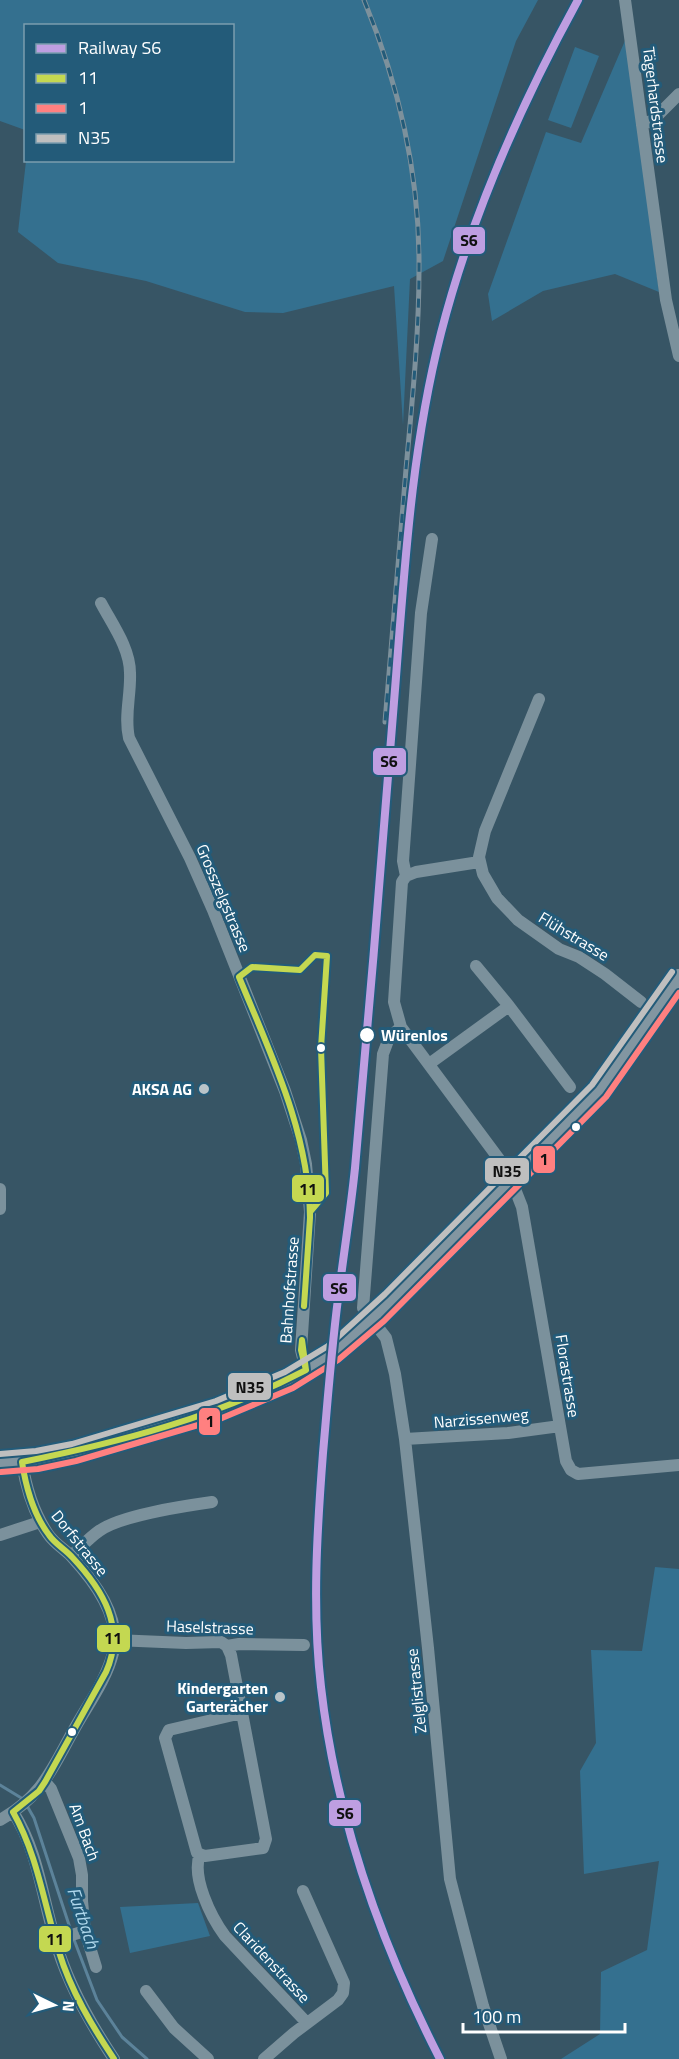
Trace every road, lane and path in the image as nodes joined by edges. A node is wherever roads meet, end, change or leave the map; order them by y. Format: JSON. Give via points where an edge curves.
{"nodes":[{"id":1,"x":625,"y":0,"type":"edge"},
{"id":2,"x":679,"y":94,"type":"edge"},
{"id":3,"x":642,"y":125,"type":"junction"},
{"id":4,"x":679,"y":356,"type":"edge"},
{"id":5,"x":432,"y":539,"type":"dead end"},
{"id":6,"x":101,"y":603,"type":"dead end"},
{"id":7,"x":539,"y":699,"type":"dead end"},
{"id":8,"x":479,"y":862,"type":"junction"},
{"id":9,"x":406,"y":876,"type":"junction"},
{"id":10,"x":476,"y":966,"type":"dead end"},
{"id":11,"x":679,"y":977,"type":"edge"},
{"id":12,"x":641,"y":1002,"type":"dead end"},
{"id":13,"x":509,"y":1006,"type":"junction"},
{"id":14,"x":401,"y":1027,"type":"junction"},
{"id":15,"x":429,"y":1064,"type":"junction"},
{"id":16,"x":570,"y":1087,"type":"dead end"},
{"id":17,"x":511,"y":1179,"type":"junction"},
{"id":18,"x":0,"y":1189,"type":"edge"},
{"id":19,"x":0,"y":1209,"type":"edge"},
{"id":20,"x":310,"y":1212,"type":"joint"},
{"id":21,"x":373,"y":1319,"type":"junction"},
{"id":22,"x":306,"y":1370,"type":"junction"},
{"id":23,"x":560,"y":1426,"type":"junction"},
{"id":24,"x":405,"y":1439,"type":"junction"},
{"id":25,"x":22,"y":1462,"type":"junction"},
{"id":26,"x":0,"y":1463,"type":"edge"},
{"id":27,"x":679,"y":1465,"type":"edge"},
{"id":28,"x":213,"y":1502,"type":"dead end"},
{"id":29,"x":40,"y":1522,"type":"junction"},
{"id":30,"x":0,"y":1535,"type":"edge"},
{"id":31,"x":71,"y":1556,"type":"junction"},
{"id":32,"x":115,"y":1640,"type":"junction"},
{"id":33,"x":304,"y":1645,"type":"dead end"},
{"id":34,"x":227,"y":1646,"type":"junction"},
{"id":35,"x":242,"y":1713,"type":"junction"},
{"id":36,"x":45,"y":1782,"type":"junction"},
{"id":37,"x":17,"y":1810,"type":"junction"},
{"id":38,"x":0,"y":1820,"type":"edge"},
{"id":39,"x":200,"y":1854,"type":"junction"},
{"id":40,"x":303,"y":1891,"type":"dead end"},
{"id":41,"x":82,"y":1932,"type":"junction"},
{"id":42,"x":59,"y":1939,"type":"junction"},
{"id":43,"x":96,"y":1967,"type":"dead end"},
{"id":44,"x":146,"y":1991,"type":"dead end"},
{"id":45,"x":307,"y":2023,"type":"junction"},
{"id":46,"x":114,"y":2059,"type":"edge"},
{"id":47,"x":208,"y":2059,"type":"edge"},
{"id":48,"x":264,"y":2059,"type":"edge"},
{"id":49,"x":501,"y":2059,"type":"edge"}],
"edges":[{"from":1,"to":3,"type":"street","name":"Tägerhardstrasse"},
{"from":2,"to":3,"type":"street","via":[[653,120]]},
{"from":3,"to":4,"type":"street","name":"Tägerhardstrasse","via":[[666,300]]},
{"from":5,"to":9,"type":"street","via":[[418,643],[403,861]]},
{"from":6,"to":20,"type":"street","name":"Grosszelgstrasse","via":[[125,647],[131,671],[129,738],[197,873],[285,1091],[306,1164]]},
{"from":7,"to":8,"type":"street","via":[[485,831]]},
{"from":8,"to":9,"type":"street"},
{"from":8,"to":12,"type":"street","name":"Flühstrasse","via":[[497,898],[518,921],[559,950],[597,968]]},
{"from":9,"to":14,"type":"street","via":[[402,882],[394,1002]]},
{"from":10,"to":13,"type":"street"},
{"from":11,"to":17,"type":"main road","via":[[599,1090]]},
{"from":13,"to":15,"type":"street"},
{"from":13,"to":16,"type":"street"},
{"from":14,"to":15,"type":"street","name":"Florastrasse"},
{"from":14,"to":21,"type":"street","name":"Zelglistrasse","via":[[389,1038],[384,1054],[363,1301],[363,1308]]},
{"from":15,"to":17,"type":"street","name":"Florastrasse"},
{"from":17,"to":21,"type":"main road"},
{"from":17,"to":23,"type":"street","name":"Florastrasse","via":[[527,1228]]},
{"from":18,"to":19,"type":"street"},
{"from":20,"to":22,"type":"street","name":"Bahnhofstrasse","via":[[301,1350]]},
{"from":21,"to":22,"type":"main road","via":[[332,1354]]},
{"from":21,"to":24,"type":"street","name":"Zelglistrasse","via":[[386,1338]]},
{"from":22,"to":25,"type":"main road","via":[[278,1386],[198,1417],[114,1442]]},
{"from":23,"to":24,"type":"street","name":"Narzissenweg"},
{"from":23,"to":27,"type":"street","name":"Florastrasse","via":[[567,1461],[578,1474]]},
{"from":24,"to":49,"type":"street","name":"Zelglistrasse","via":[[450,1879]]},
{"from":25,"to":26,"type":"main road"},
{"from":25,"to":29,"type":"street","name":"Dorfstrasse","via":[[29,1496]]},
{"from":28,"to":31,"type":"street","via":[[167,1509],[110,1525]]},
{"from":29,"to":30,"type":"street"},
{"from":29,"to":31,"type":"street","name":"Dorfstrasse"},
{"from":31,"to":32,"type":"street","name":"Dorfstrasse","via":[[104,1600]]},
{"from":32,"to":34,"type":"street","name":"Haselstrasse","via":[[221,1641]]},
{"from":32,"to":36,"type":"street","name":"Dorfstrasse","via":[[104,1674]]},
{"from":33,"to":34,"type":"street","name":"Haselstrasse"},
{"from":34,"to":35,"type":"street"},
{"from":35,"to":39,"type":"street","via":[[266,1839],[263,1848]]},
{"from":35,"to":39,"type":"street","via":[[169,1730],[165,1738],[196,1853]]},
{"from":36,"to":37,"type":"street","name":"Dorfstrasse"},
{"from":36,"to":41,"type":"street","name":"Am Bach","via":[[79,1858]]},
{"from":37,"to":38,"type":"street","name":"Dorfstrasse"},
{"from":37,"to":42,"type":"street"},
{"from":39,"to":45,"type":"street","name":"Claridenstrasse","via":[[196,1864],[215,1922]]},
{"from":40,"to":45,"type":"street","via":[[345,1989],[338,2000]]},
{"from":41,"to":42,"type":"street"},
{"from":41,"to":43,"type":"street","name":"Am Bach"},
{"from":42,"to":46,"type":"street","via":[[67,1973]]},
{"from":44,"to":47,"type":"street","via":[[174,2028]]},
{"from":45,"to":48,"type":"street"}]}
